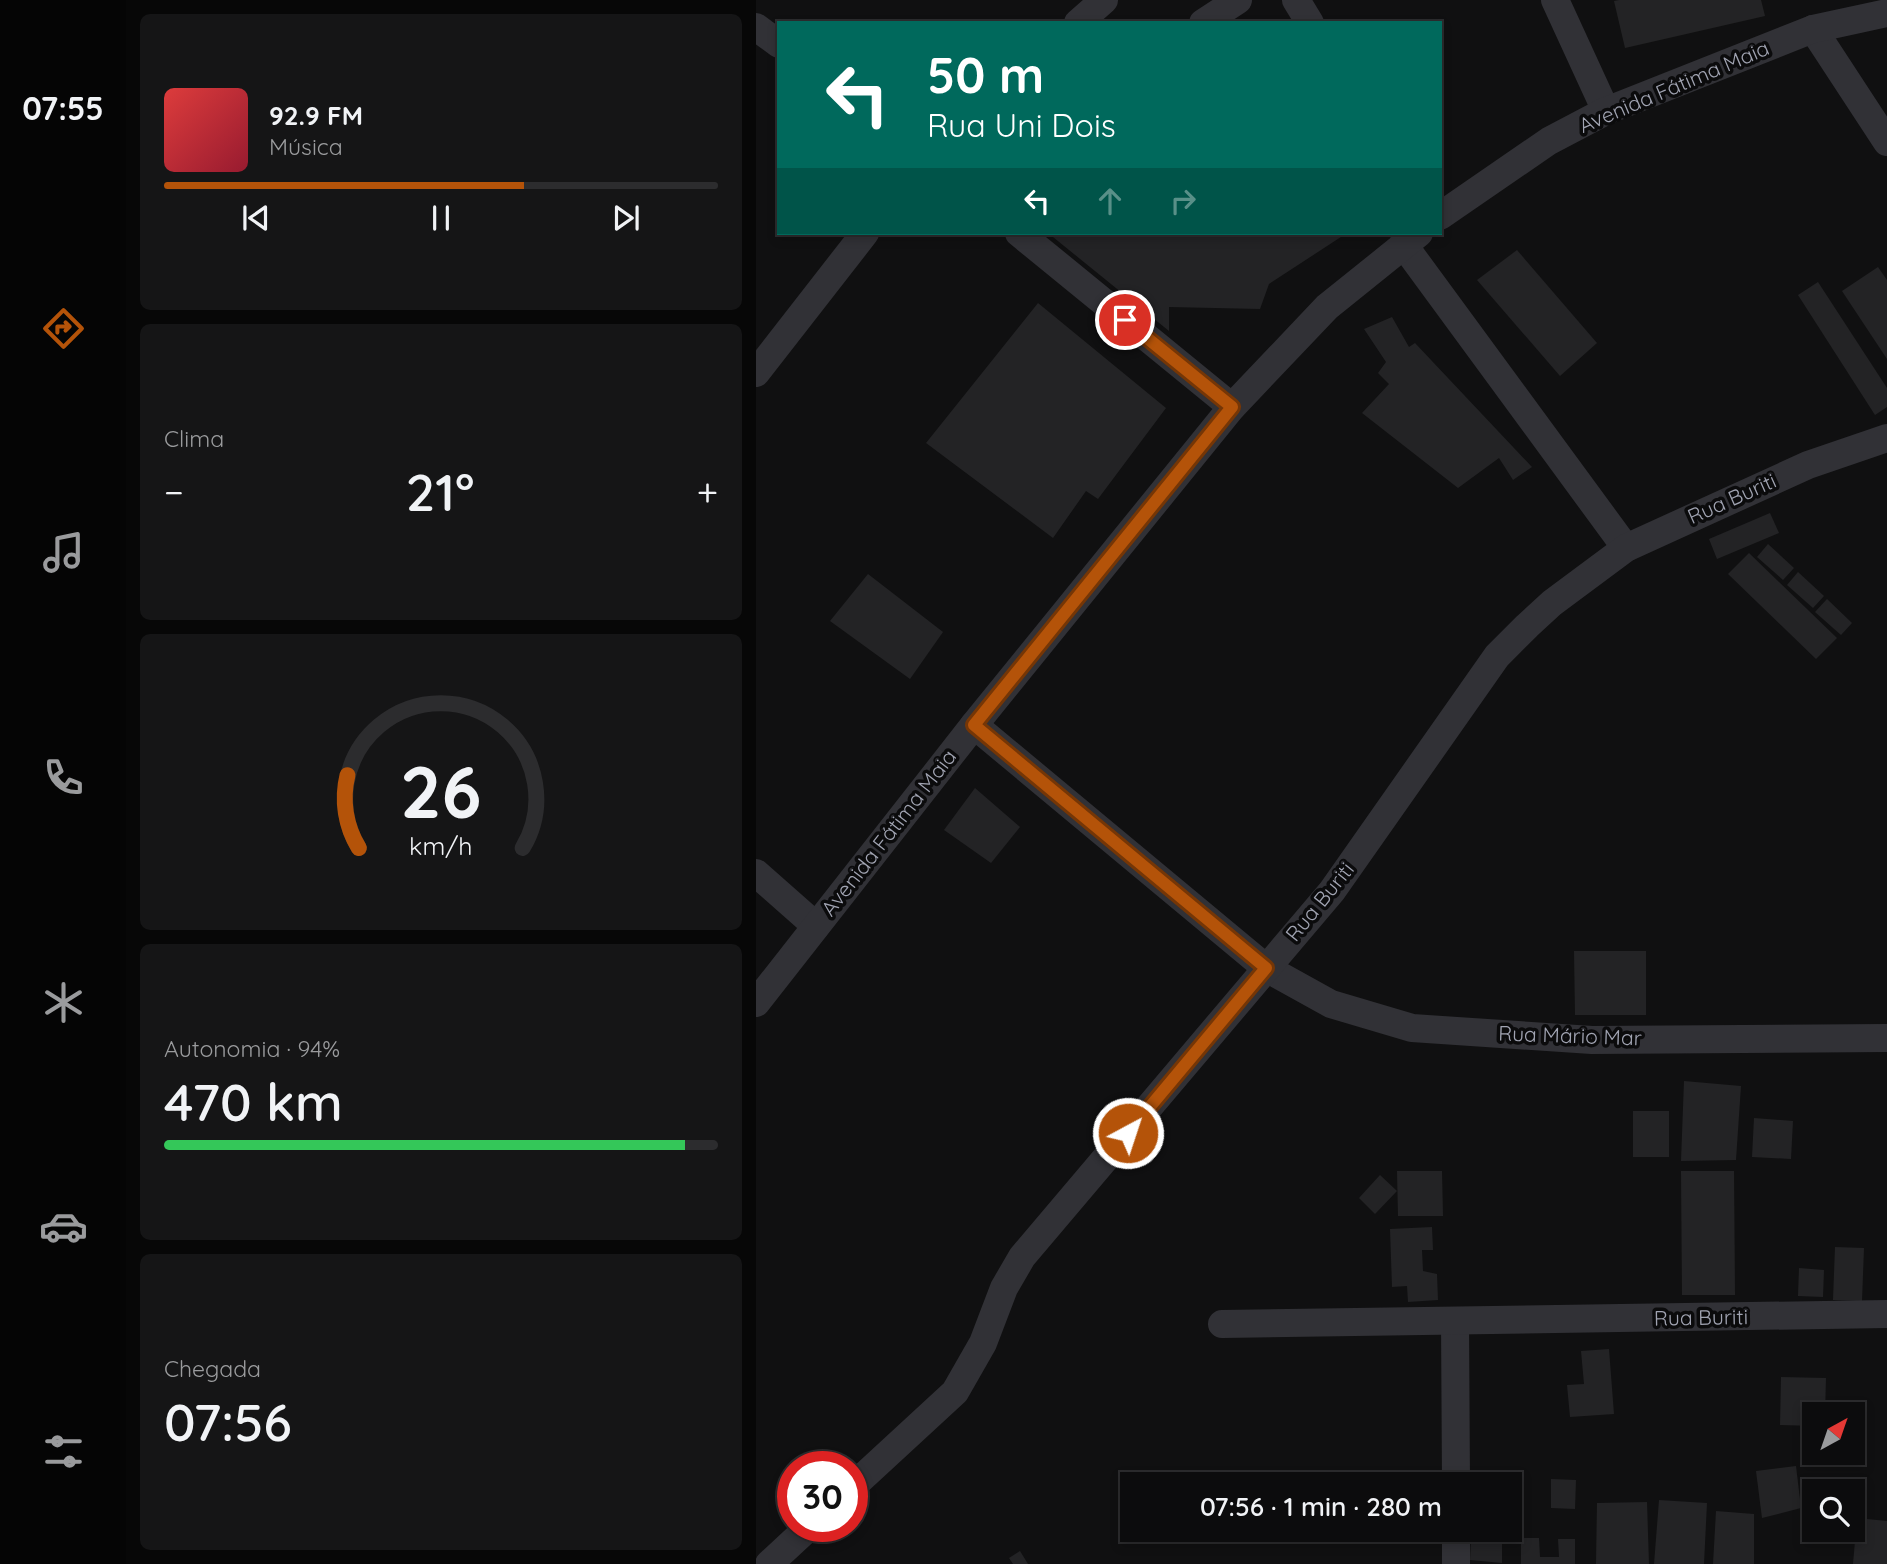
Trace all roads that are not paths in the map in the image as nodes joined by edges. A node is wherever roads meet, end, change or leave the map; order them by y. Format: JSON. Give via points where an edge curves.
{"nodes":[{"id":1,"x":1104,"y":0,"type":"edge"},
{"id":2,"x":1238,"y":0,"type":"edge"},
{"id":3,"x":1555,"y":0,"type":"edge"},
{"id":4,"x":1887,"y":13,"type":"edge"},
{"id":5,"x":1080,"y":21,"type":"edge"},
{"id":6,"x":1206,"y":21,"type":"edge"},
{"id":7,"x":756,"y":27,"type":"edge"},
{"id":8,"x":1813,"y":29,"type":"junction"},
{"id":9,"x":777,"y":43,"type":"edge"},
{"id":10,"x":1606,"y":111,"type":"junction"},
{"id":11,"x":1887,"y":142,"type":"edge"},
{"id":12,"x":1443,"y":210,"type":"edge"},
{"id":13,"x":863,"y":235,"type":"edge"},
{"id":14,"x":1021,"y":235,"type":"edge"},
{"id":15,"x":1411,"y":239,"type":"edge"},
{"id":16,"x":756,"y":373,"type":"edge"},
{"id":17,"x":1232,"y":407,"type":"junction"},
{"id":18,"x":1887,"y":438,"type":"edge"},
{"id":19,"x":1626,"y":548,"type":"junction"},
{"id":20,"x":974,"y":725,"type":"junction"},
{"id":21,"x":756,"y":873,"type":"edge"},
{"id":22,"x":816,"y":926,"type":"junction"},
{"id":23,"x":1266,"y":968,"type":"junction"},
{"id":24,"x":756,"y":1003,"type":"edge"},
{"id":25,"x":1887,"y":1038,"type":"edge"},
{"id":26,"x":1887,"y":1314,"type":"edge"},
{"id":27,"x":1455,"y":1321,"type":"junction"},
{"id":28,"x":1222,"y":1324,"type":"dead end"},
{"id":29,"x":868,"y":1472,"type":"edge"},
{"id":30,"x":1456,"y":1472,"type":"edge"},
{"id":31,"x":793,"y":1542,"type":"edge"},
{"id":32,"x":1456,"y":1542,"type":"edge"},
{"id":33,"x":769,"y":1564,"type":"edge"},
{"id":34,"x":1456,"y":1564,"type":"edge"}],
"edges":[{"from":1,"to":5,"type":"street"},
{"from":2,"to":6,"type":"street"},
{"from":3,"to":10,"type":"street"},
{"from":4,"to":8,"type":"street","name":"Avenida Fátima Maia"},
{"from":7,"to":9,"type":"street"},
{"from":8,"to":10,"type":"street","name":"Avenida Fátima Maia"},
{"from":8,"to":11,"type":"street"},
{"from":10,"to":12,"type":"street","name":"Avenida Fátima Maia","via":[[1549,141]]},
{"from":13,"to":16,"type":"street"},
{"from":14,"to":17,"type":"street"},
{"from":15,"to":17,"type":"street","name":"Avenida Fátima Maia","via":[[1327,307]]},
{"from":15,"to":19,"type":"street"},
{"from":17,"to":20,"type":"street","name":"Avenida Fátima Maia"},
{"from":18,"to":19,"type":"street","name":"Rua Buriti","via":[[1808,465]]},
{"from":19,"to":23,"type":"street","name":"Rua Buriti","via":[[1552,603],[1497,656],[1332,891]]},
{"from":20,"to":22,"type":"street","name":"Avenida Fátima Maia"},
{"from":20,"to":23,"type":"street","name":"Rua Mário Mar"},
{"from":21,"to":22,"type":"street"},
{"from":22,"to":24,"type":"street","name":"Avenida Fátima Maia"},
{"from":23,"to":25,"type":"street","name":"Rua Mário Mar","via":[[1331,1004],[1412,1028],[1592,1040]]},
{"from":23,"to":29,"type":"street","name":"Rua Buriti","via":[[1022,1257],[955,1392]]},
{"from":26,"to":27,"type":"street","name":"Rua Buriti"},
{"from":27,"to":28,"type":"street","name":"Rua Buriti"},
{"from":27,"to":30,"type":"street"},
{"from":31,"to":33,"type":"street"},
{"from":32,"to":34,"type":"street"}]}
